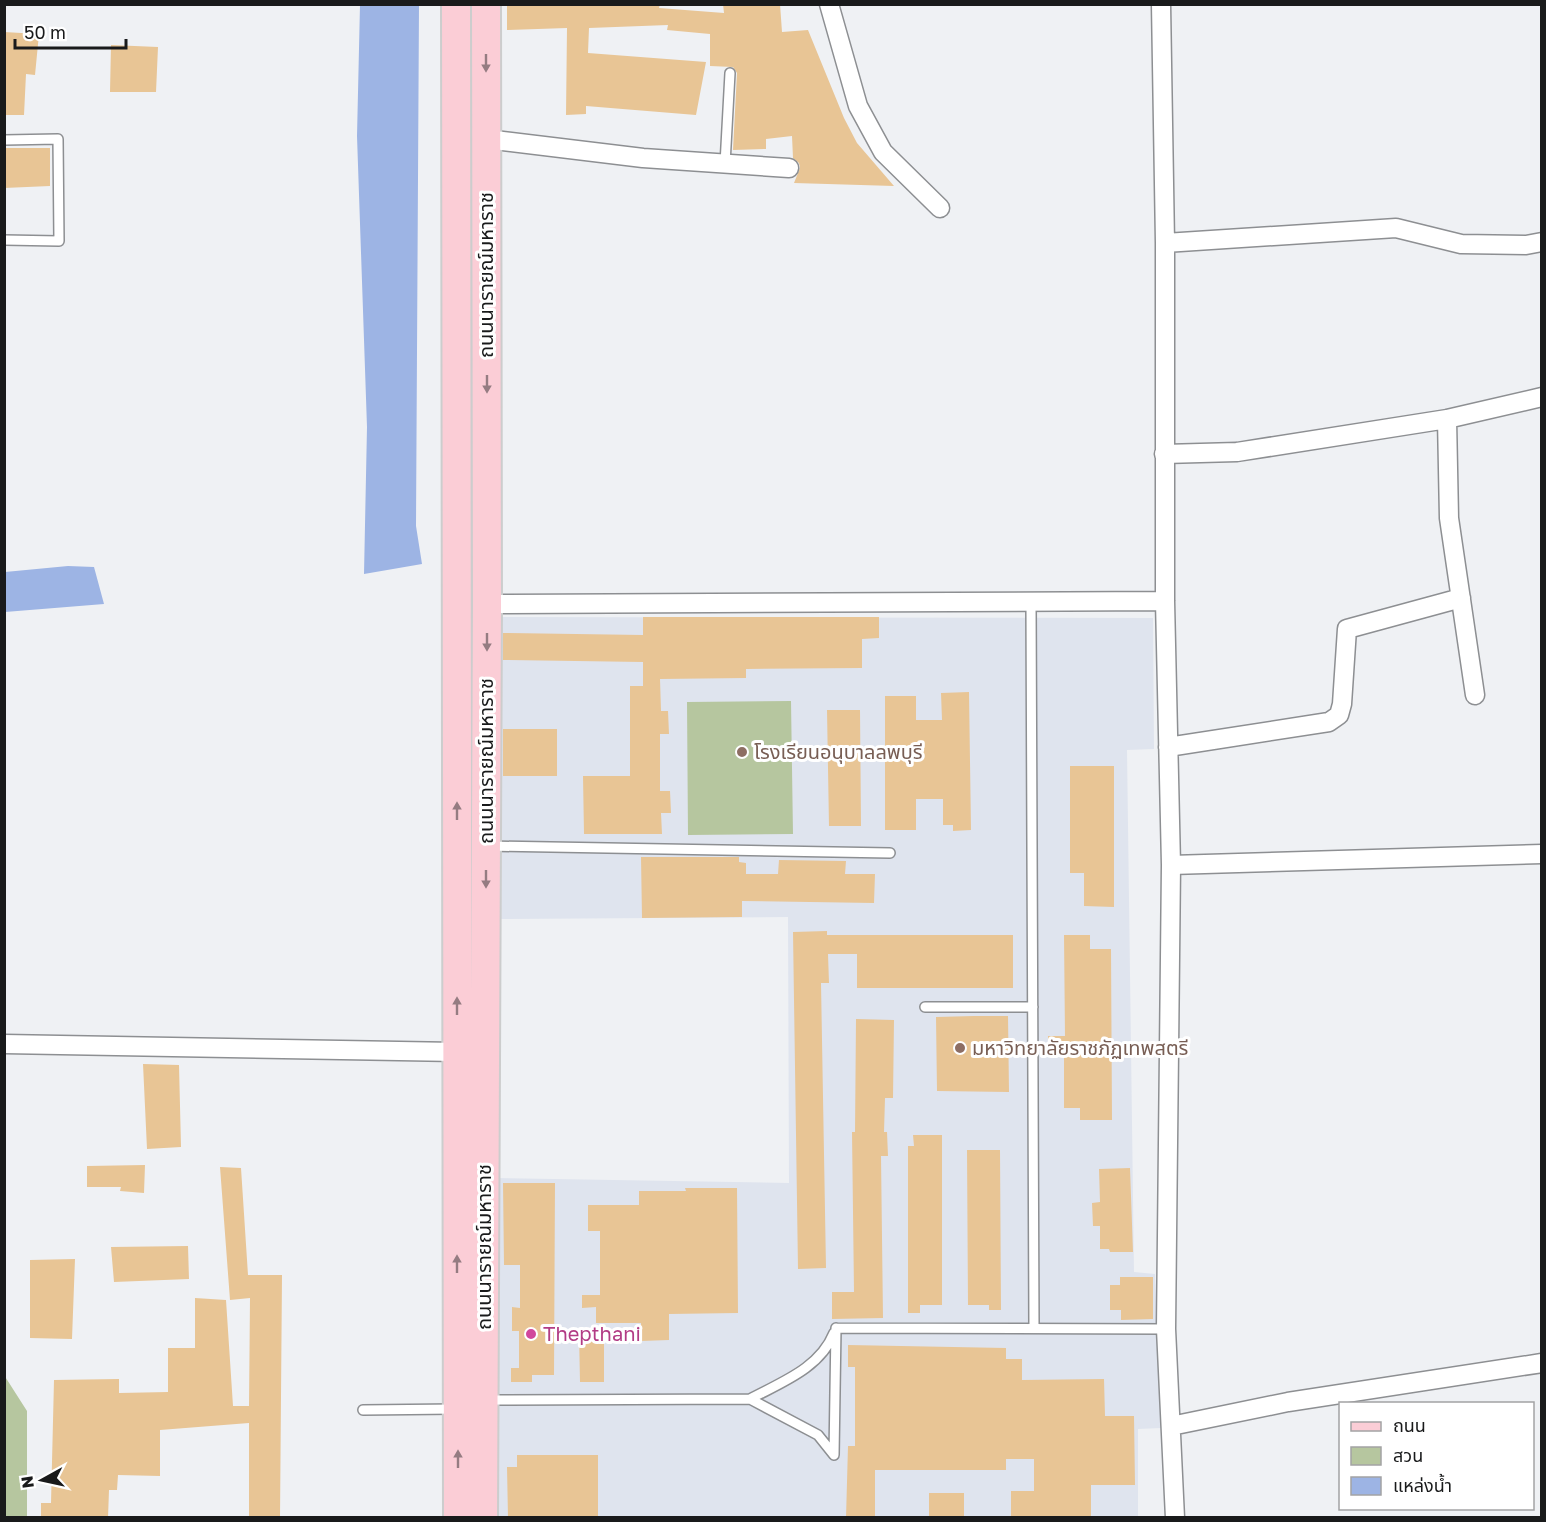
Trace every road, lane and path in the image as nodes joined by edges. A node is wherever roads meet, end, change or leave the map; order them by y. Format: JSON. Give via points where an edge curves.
{"nodes":[{"id":1,"x":456,"y":4,"type":"edge"},
{"id":2,"x":486,"y":4,"type":"edge"},
{"id":3,"x":829,"y":4,"type":"edge"},
{"id":4,"x":1161,"y":4,"type":"edge"},
{"id":5,"x":730,"y":73,"type":"dead end"},
{"id":6,"x":486,"y":139,"type":"junction"},
{"id":7,"x":4,"y":140,"type":"edge"},
{"id":8,"x":725,"y":164,"type":"junction"},
{"id":9,"x":789,"y":168,"type":"dead end"},
{"id":10,"x":940,"y":208,"type":"dead end"},
{"id":11,"x":4,"y":240,"type":"edge"},
{"id":12,"x":1542,"y":242,"type":"edge"},
{"id":13,"x":1165,"y":243,"type":"junction"},
{"id":14,"x":1542,"y":397,"type":"edge"},
{"id":15,"x":1447,"y":419,"type":"junction"},
{"id":16,"x":1164,"y":454,"type":"junction"},
{"id":17,"x":1461,"y":598,"type":"junction"},
{"id":18,"x":1165,"y":600,"type":"junction"},
{"id":19,"x":1031,"y":603,"type":"junction"},
{"id":20,"x":487,"y":604,"type":"junction"},
{"id":21,"x":1474,"y":695,"type":"dead end"},
{"id":22,"x":1168,"y":747,"type":"junction"},
{"id":23,"x":486,"y":846,"type":"junction"},
{"id":24,"x":890,"y":853,"type":"dead end"},
{"id":25,"x":1542,"y":854,"type":"edge"},
{"id":26,"x":1171,"y":865,"type":"junction"},
{"id":27,"x":925,"y":1007,"type":"dead end"},
{"id":28,"x":1032,"y":1007,"type":"junction"},
{"id":29,"x":4,"y":1044,"type":"edge"},
{"id":30,"x":457,"y":1052,"type":"junction"},
{"id":31,"x":836,"y":1328,"type":"junction"},
{"id":32,"x":1034,"y":1328,"type":"junction"},
{"id":33,"x":1166,"y":1329,"type":"junction"},
{"id":34,"x":1542,"y":1364,"type":"edge"},
{"id":35,"x":750,"y":1399,"type":"junction"},
{"id":36,"x":470,"y":1405,"type":"junction"},
{"id":37,"x":363,"y":1410,"type":"dead end"},
{"id":38,"x":1171,"y":1426,"type":"junction"},
{"id":39,"x":458,"y":1518,"type":"edge"},
{"id":40,"x":483,"y":1518,"type":"edge"},
{"id":41,"x":1175,"y":1518,"type":"edge"}],
"edges":[{"from":30,"to":1,"type":"main road","name":"ถนนนารายณ์มหาราช","one_way":true},
{"from":2,"to":6,"type":"main road","name":"ถนนนารายณ์มหาราช","one_way":true},
{"from":3,"to":10,"type":"street","via":[[858,106],[884,152]]},
{"from":4,"to":13,"type":"street"},
{"from":5,"to":8,"type":"lane"},
{"from":6,"to":8,"type":"street"},
{"from":6,"to":20,"type":"main road","name":"ถนนนารายณ์มหาราช","one_way":true},
{"from":7,"to":11,"type":"lane","via":[[58,139],[59,241]]},
{"from":8,"to":9,"type":"street"},
{"from":12,"to":13,"type":"street","via":[[1461,244],[1396,228]]},
{"from":13,"to":16,"type":"street"},
{"from":14,"to":15,"type":"street"},
{"from":15,"to":16,"type":"street","via":[[1237,452]]},
{"from":15,"to":17,"type":"street","via":[[1449,518]]},
{"from":16,"to":18,"type":"street"},
{"from":17,"to":21,"type":"street"},
{"from":17,"to":22,"type":"street","via":[[1347,629],[1342,704],[1339,715],[1329,722]]},
{"from":18,"to":19,"type":"street"},
{"from":18,"to":22,"type":"street"},
{"from":19,"to":20,"type":"street"},
{"from":19,"to":28,"type":"lane"},
{"from":20,"to":23,"type":"main road","name":"ถนนนารายณ์มหาราช","one_way":true},
{"from":22,"to":26,"type":"street"},
{"from":23,"to":24,"type":"lane"},
{"from":23,"to":36,"type":"main road","name":"ถนนนารายณ์มหาราช","one_way":true},
{"from":25,"to":26,"type":"street"},
{"from":26,"to":33,"type":"street"},
{"from":27,"to":28,"type":"lane"},
{"from":28,"to":32,"type":"lane"},
{"from":29,"to":30,"type":"street"},
{"from":36,"to":30,"type":"main road","name":"ถนนนารายณ์มหาราช","one_way":true},
{"from":31,"to":32,"type":"lane"},
{"from":31,"to":35,"type":"lane","via":[[828,1347],[813,1364]]},
{"from":31,"to":35,"type":"lane","via":[[834,1455],[818,1434]]},
{"from":32,"to":33,"type":"lane"},
{"from":33,"to":38,"type":"street"},
{"from":34,"to":38,"type":"street","via":[[1288,1402]]},
{"from":35,"to":36,"type":"lane"},
{"from":36,"to":37,"type":"lane"},
{"from":39,"to":36,"type":"main road","name":"ถนนนารายณ์มหาราช","one_way":true},
{"from":36,"to":40,"type":"main road","name":"ถนนนารายณ์มหาราช"},
{"from":38,"to":41,"type":"street"}]}
